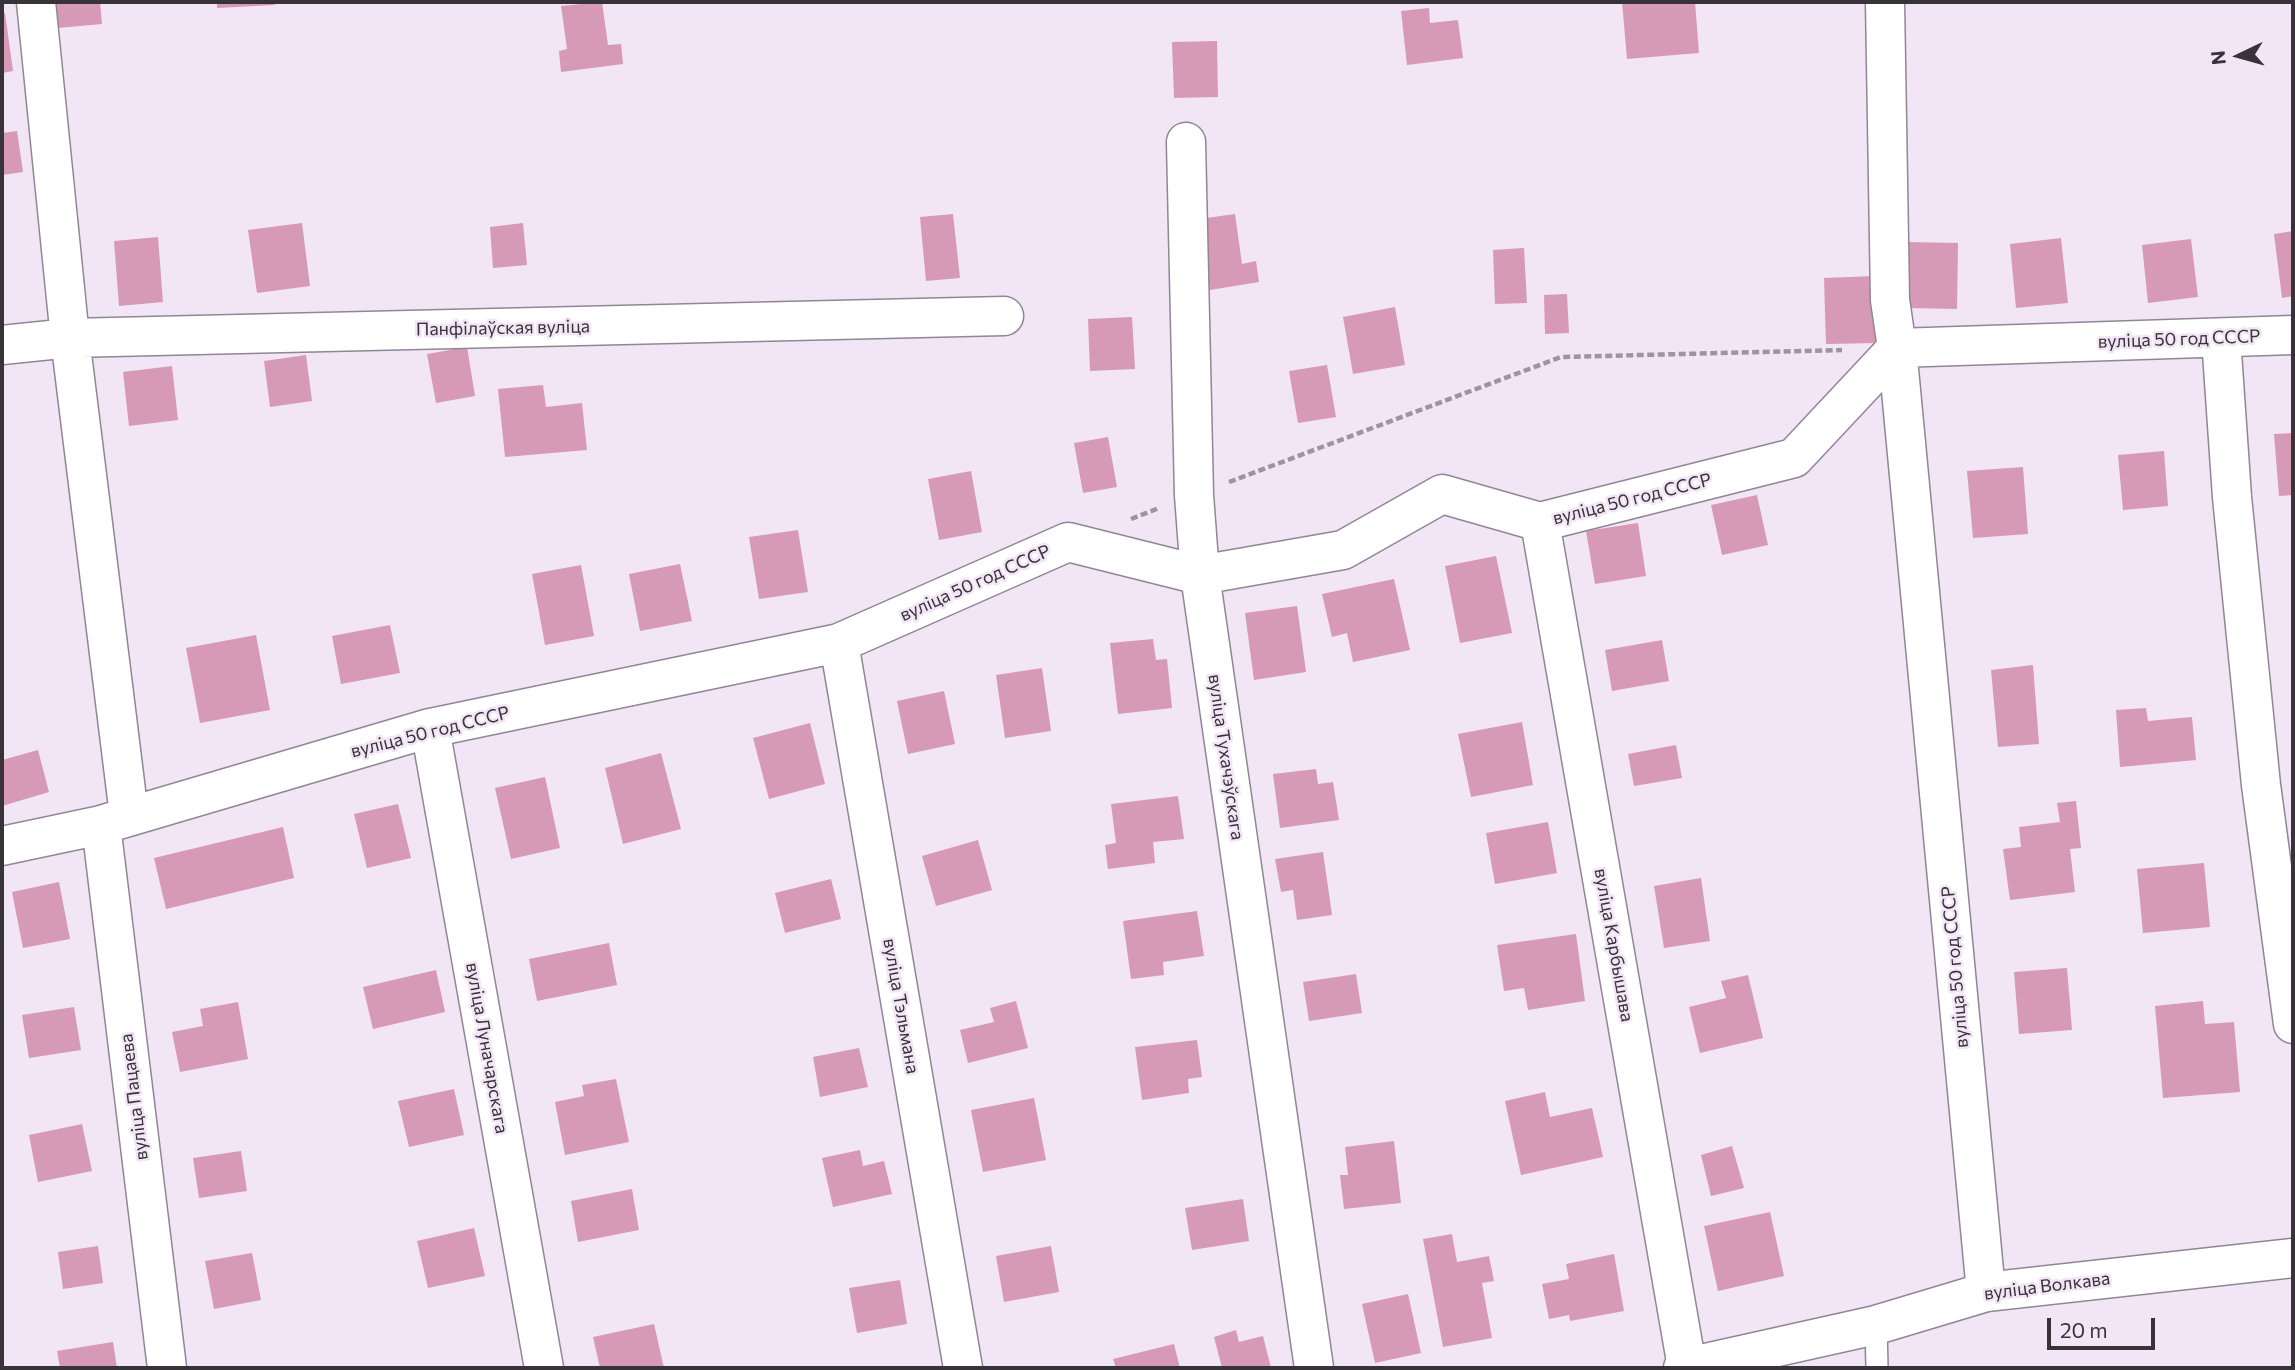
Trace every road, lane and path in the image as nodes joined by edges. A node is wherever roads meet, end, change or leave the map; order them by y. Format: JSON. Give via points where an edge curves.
{"nodes":[{"id":1,"x":36,"y":2,"type":"edge"},
{"id":2,"x":1885,"y":2,"type":"edge"},
{"id":3,"x":1186,"y":142,"type":"dead end"},
{"id":4,"x":1004,"y":316,"type":"dead end"},
{"id":5,"x":2293,"y":335,"type":"edge"},
{"id":6,"x":70,"y":338,"type":"junction"},
{"id":7,"x":2221,"y":338,"type":"junction"},
{"id":8,"x":2,"y":345,"type":"edge"},
{"id":9,"x":1898,"y":348,"type":"junction"},
{"id":10,"x":1194,"y":495,"type":"junction"},
{"id":11,"x":1540,"y":522,"type":"junction"},
{"id":12,"x":1068,"y":542,"type":"junction"},
{"id":13,"x":1199,"y":575,"type":"junction"},
{"id":14,"x":839,"y":643,"type":"junction"},
{"id":15,"x":430,"y":728,"type":"junction"},
{"id":16,"x":115,"y":820,"type":"junction"},
{"id":17,"x":2,"y":846,"type":"edge"},
{"id":18,"x":2293,"y":1024,"type":"edge"},
{"id":19,"x":2293,"y":1258,"type":"edge"},
{"id":20,"x":1986,"y":1292,"type":"junction"},
{"id":21,"x":1876,"y":1325,"type":"junction"},
{"id":22,"x":167,"y":1368,"type":"edge"},
{"id":23,"x":544,"y":1368,"type":"edge"},
{"id":24,"x":962,"y":1368,"type":"edge"},
{"id":25,"x":1314,"y":1368,"type":"edge"},
{"id":26,"x":1685,"y":1368,"type":"edge"},
{"id":27,"x":1877,"y":1368,"type":"edge"}],
"edges":[{"from":1,"to":6,"type":"street","name":"вуліца Пацаева"},
{"from":2,"to":9,"type":"street","via":[[1889,300]]},
{"from":3,"to":10,"type":"street","name":"вуліца Тухачэўскага"},
{"from":4,"to":6,"type":"street","name":"Панфілаўская вуліца"},
{"from":5,"to":7,"type":"street","name":"вуліца 50 год СССР"},
{"from":6,"to":8,"type":"street","name":"Панфілаўская вуліца"},
{"from":6,"to":16,"type":"street","name":"вуліца Пацаева"},
{"from":7,"to":9,"type":"street","name":"вуліца 50 год СССР"},
{"from":7,"to":18,"type":"street","via":[[2261,785]]},
{"from":9,"to":10,"type":"path","via":[[1561,357]]},
{"from":9,"to":11,"type":"street","name":"вуліца 50 год СССР","via":[[1794,458]]},
{"from":9,"to":20,"type":"street","name":"вуліца 50 год СССР"},
{"from":10,"to":12,"type":"path"},
{"from":10,"to":13,"type":"street","name":"вуліца Тухачэўскага"},
{"from":11,"to":13,"type":"street","name":"вуліца 50 год СССР","via":[[1442,495],[1343,550]]},
{"from":11,"to":26,"type":"street","name":"вуліца Карбышава"},
{"from":12,"to":13,"type":"street","name":"вуліца 50 год СССР"},
{"from":12,"to":14,"type":"street","name":"вуліца 50 год СССР"},
{"from":13,"to":25,"type":"street","name":"вуліца Тухачэўскага"},
{"from":14,"to":15,"type":"street","name":"вуліца 50 год СССР"},
{"from":14,"to":24,"type":"street","name":"вуліца Тэльмана"},
{"from":15,"to":16,"type":"street","name":"вуліца 50 год СССР"},
{"from":15,"to":23,"type":"street","name":"вуліца Луначарскага"},
{"from":16,"to":17,"type":"street","name":"вуліца 50 год СССР"},
{"from":16,"to":22,"type":"street","name":"вуліца Пацаева"},
{"from":19,"to":20,"type":"street","name":"вуліца Волкава"},
{"from":20,"to":21,"type":"street","name":"вуліца Волкава"},
{"from":21,"to":26,"type":"street","name":"вуліца Волкава"},
{"from":21,"to":27,"type":"lane"}]}
